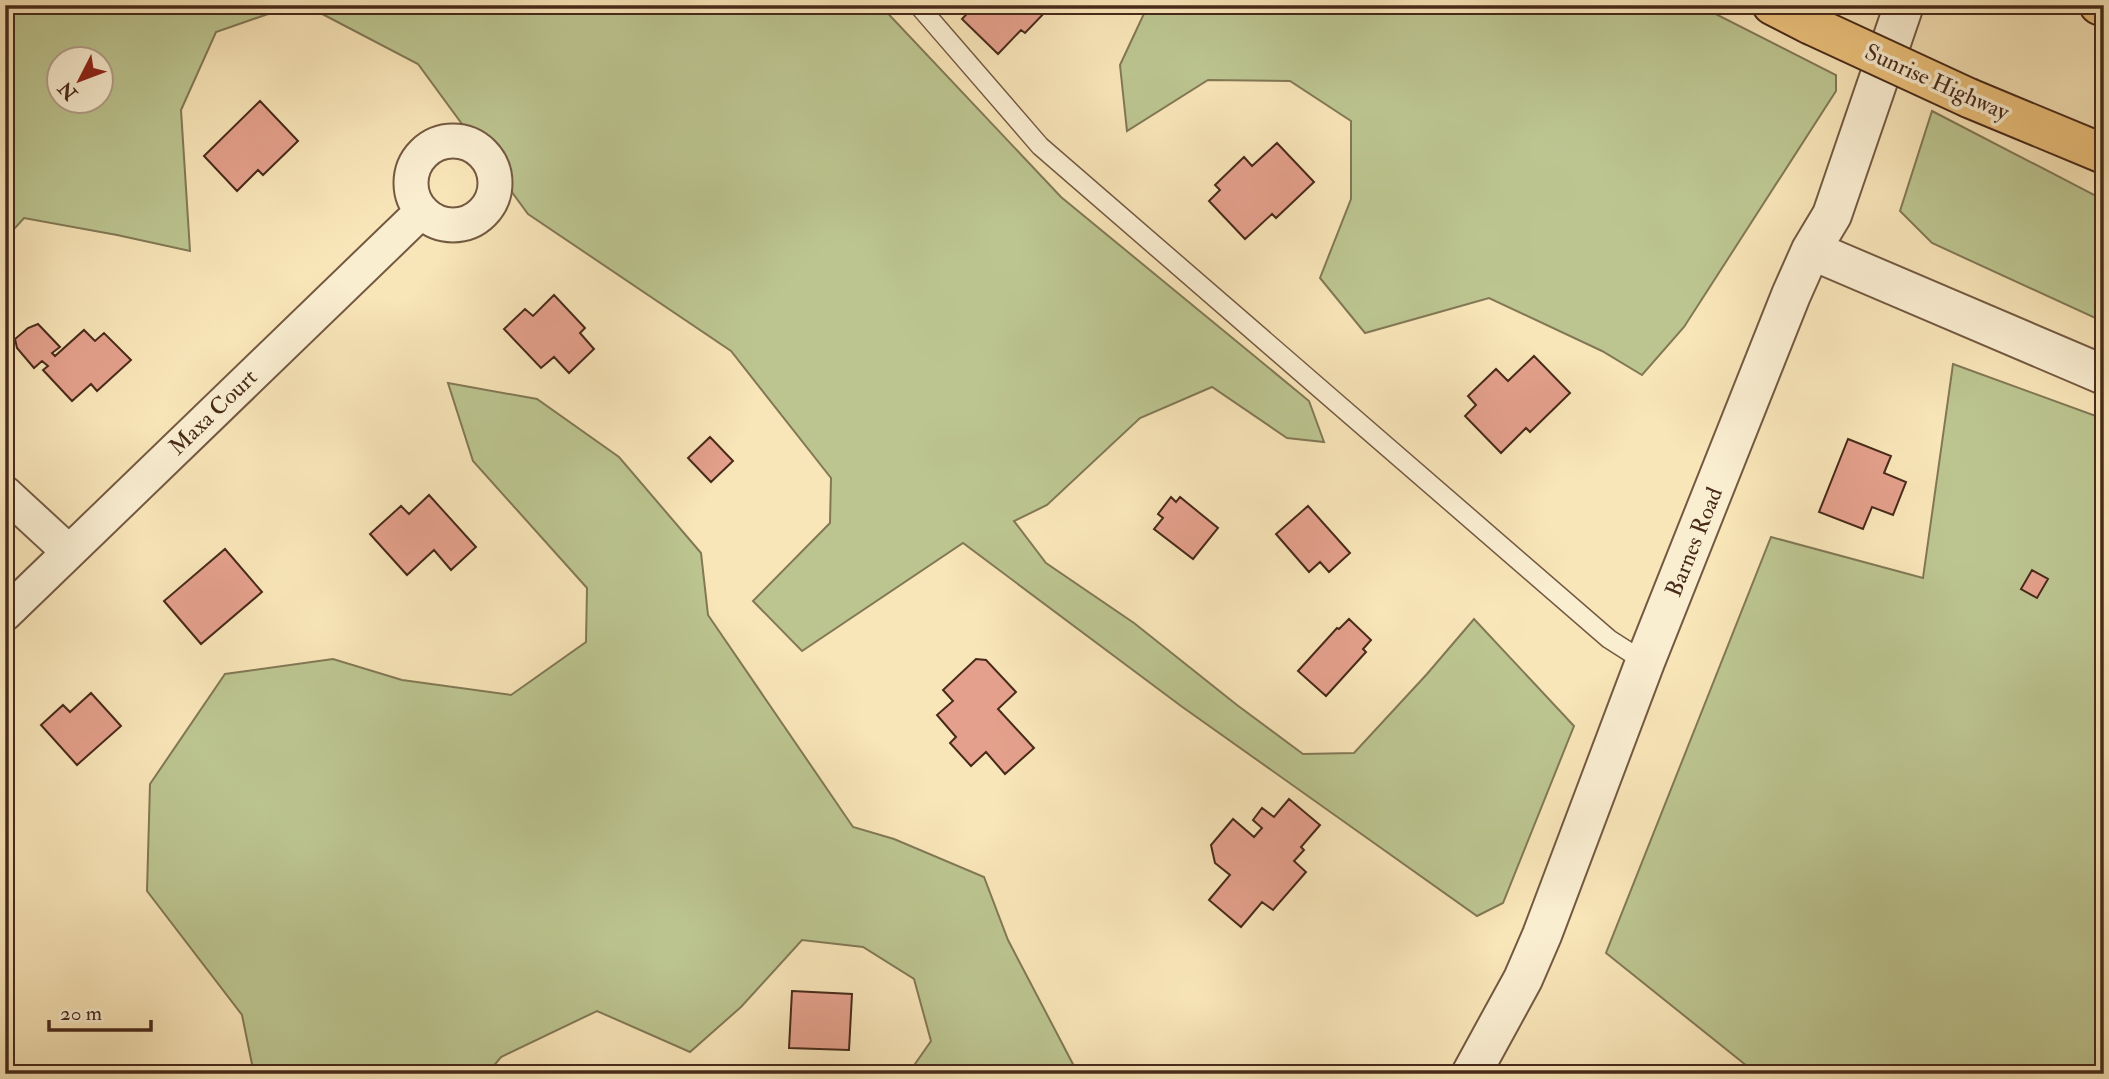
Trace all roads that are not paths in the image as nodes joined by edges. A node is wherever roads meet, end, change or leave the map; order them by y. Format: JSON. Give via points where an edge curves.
{"nodes":[{"id":1,"x":918,"y":5,"type":"edge"},
{"id":2,"x":1772,"y":5,"type":"edge"},
{"id":3,"x":1904,"y":5,"type":"edge"},
{"id":4,"x":2104,"y":154,"type":"edge"},
{"id":5,"x":422,"y":211,"type":"dead end"},
{"id":6,"x":1811,"y":250,"type":"junction"},
{"id":7,"x":2104,"y":375,"type":"edge"},
{"id":8,"x":5,"y":493,"type":"edge"},
{"id":9,"x":69,"y":552,"type":"junction"},
{"id":10,"x":5,"y":614,"type":"edge"},
{"id":11,"x":1645,"y":662,"type":"junction"},
{"id":12,"x":1471,"y":1074,"type":"edge"}],
"edges":[{"from":1,"to":11,"type":"lane","via":[[1040,146],[1609,639]]},
{"from":2,"to":4,"type":"highway","name":"Sunrise Highway","bridge":true,"via":[[1969,98]]},
{"from":3,"to":6,"type":"street","name":"Barnes Road","via":[[1832,215]]},
{"from":5,"to":9,"type":"street","name":"Maxa Court"},
{"from":6,"to":7,"type":"street"},
{"from":6,"to":11,"type":"street","name":"Barnes Road"},
{"from":8,"to":9,"type":"street"},
{"from":9,"to":10,"type":"street","name":"Maxa Court"},
{"from":11,"to":12,"type":"street","name":"Barnes Road","via":[[1542,935]]}]}
